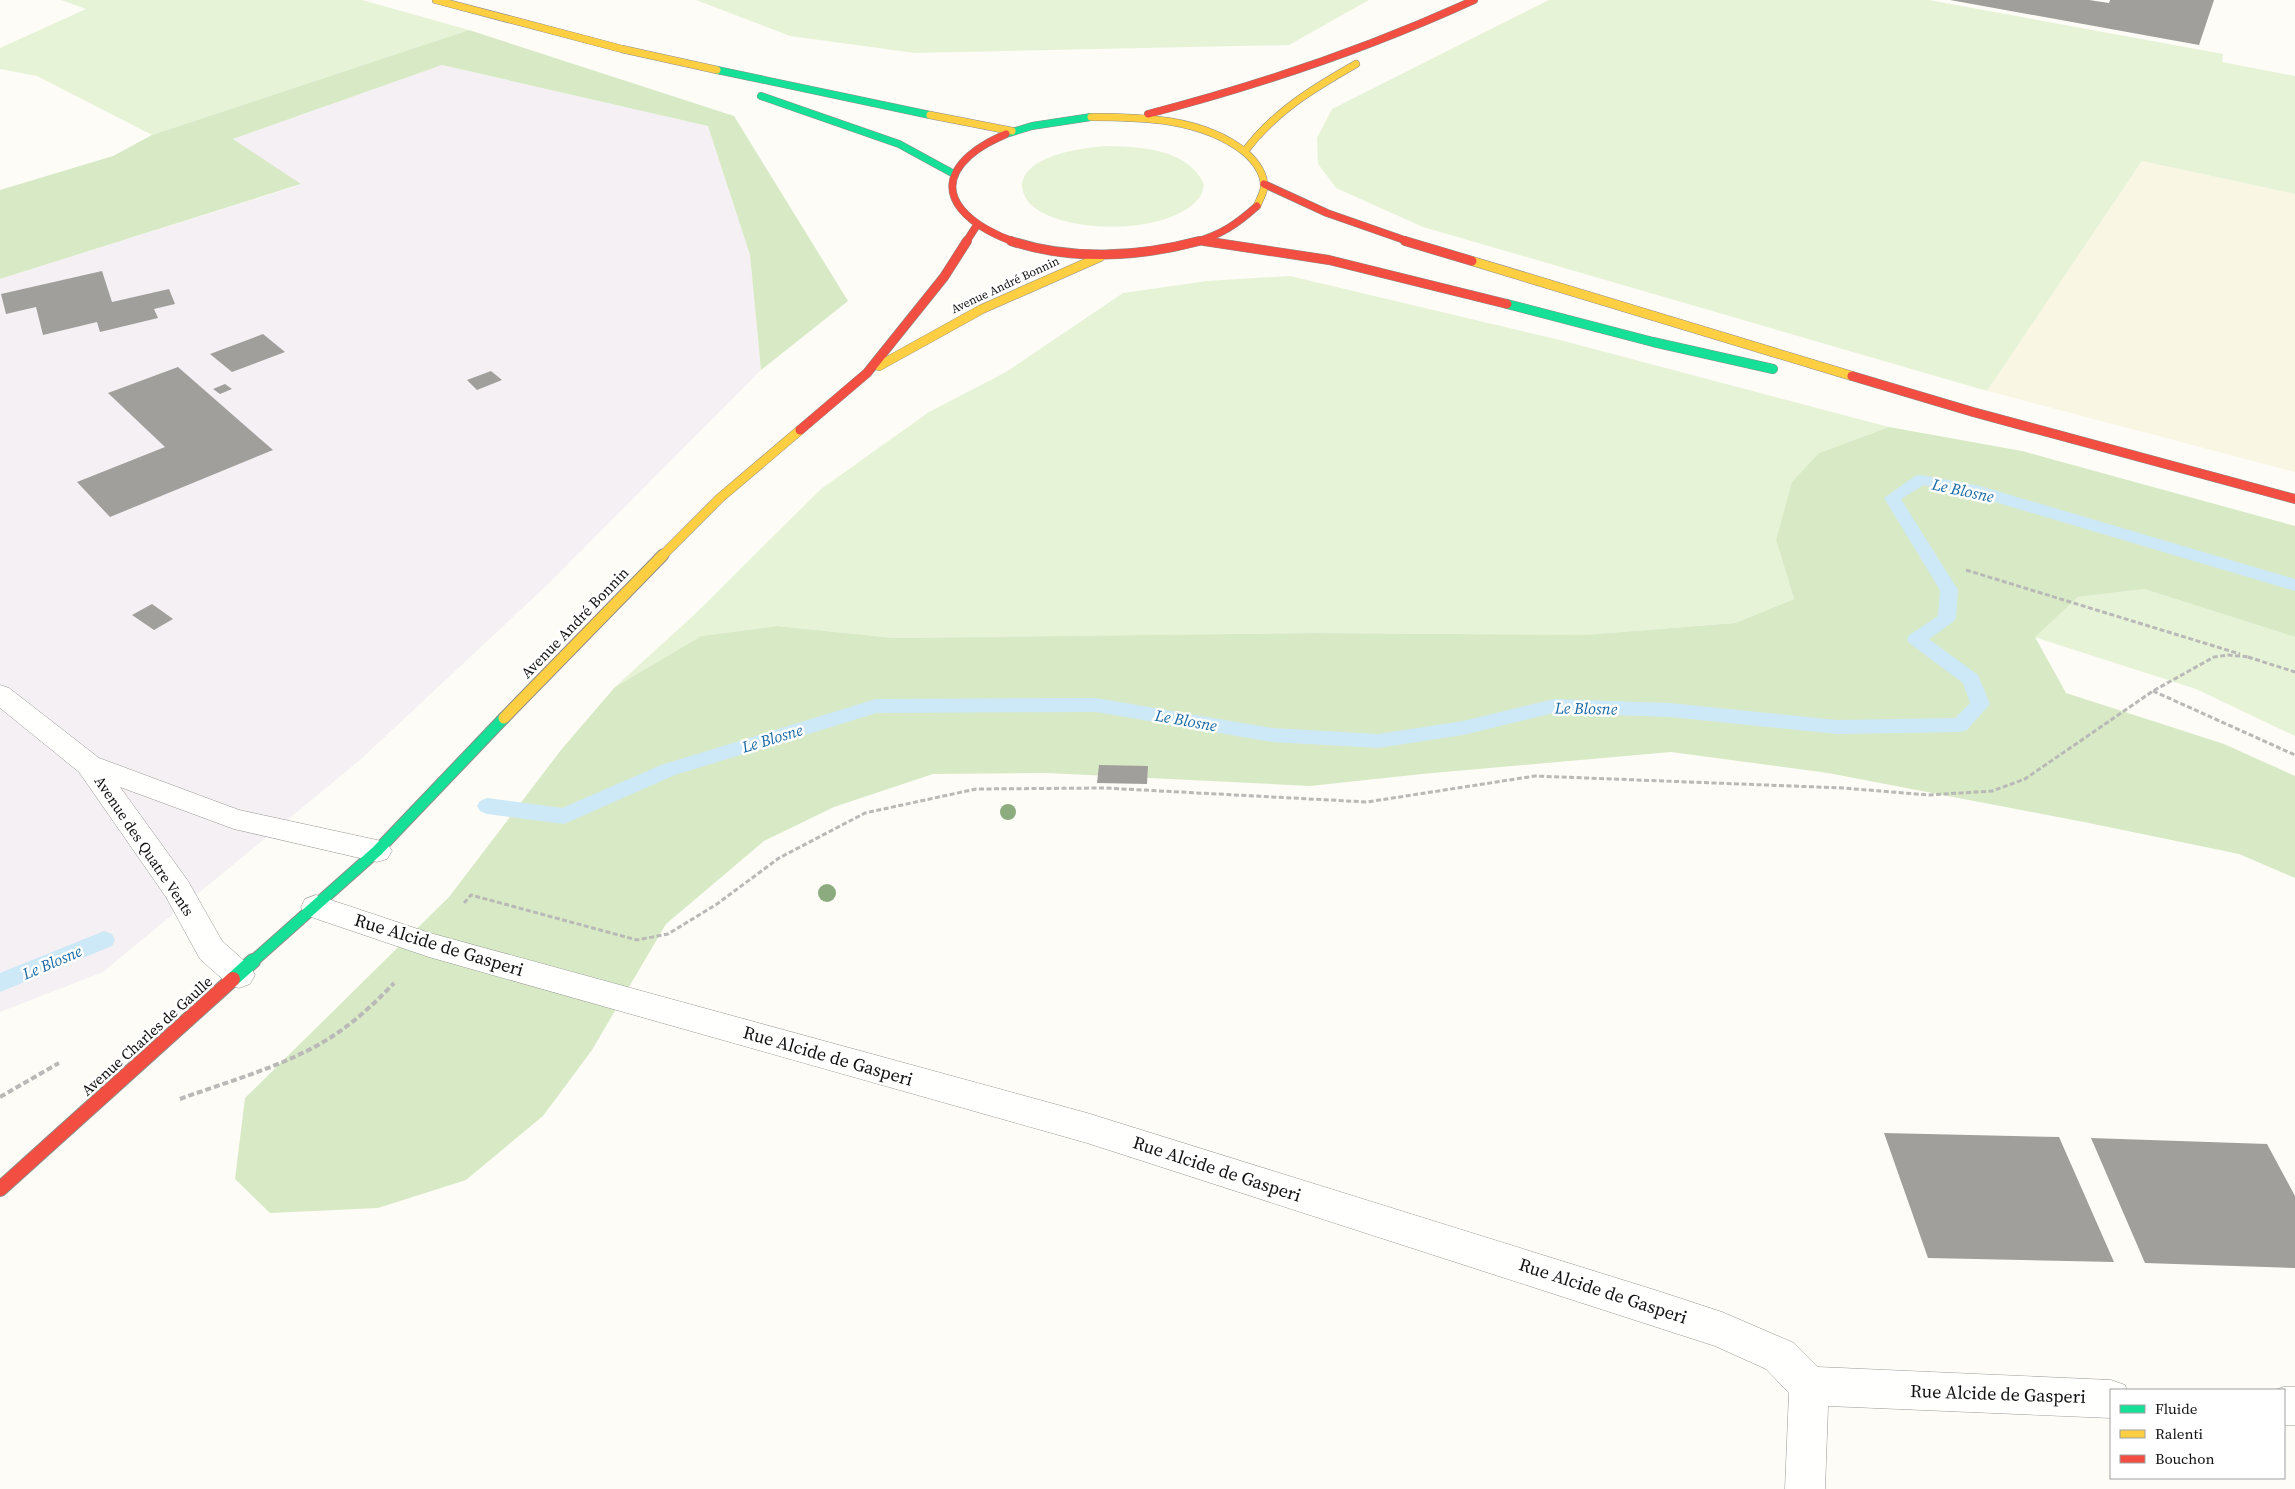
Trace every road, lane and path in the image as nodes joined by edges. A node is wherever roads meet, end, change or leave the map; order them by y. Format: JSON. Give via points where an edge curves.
{"nodes":[{"id":1,"x":436,"y":0,"type":"edge"},
{"id":2,"x":1474,"y":0,"type":"edge"},
{"id":3,"x":1428,"y":22,"type":"junction"},
{"id":4,"x":622,"y":50,"type":"junction"},
{"id":5,"x":723,"y":83,"type":"dead end"},
{"id":6,"x":750,"y":92,"type":"dead end"},
{"id":7,"x":1134,"y":117,"type":"junction"},
{"id":8,"x":1012,"y":131,"type":"junction"},
{"id":9,"x":1245,"y":151,"type":"junction"},
{"id":10,"x":954,"y":174,"type":"junction"},
{"id":11,"x":1264,"y":184,"type":"junction"},
{"id":12,"x":977,"y":225,"type":"junction"},
{"id":13,"x":1202,"y":241,"type":"junction"},
{"id":14,"x":1105,"y":255,"type":"junction"},
{"id":15,"x":1789,"y":372,"type":"dead end"},
{"id":16,"x":867,"y":373,"type":"junction"},
{"id":17,"x":1818,"y":378,"type":"dead end"},
{"id":18,"x":1973,"y":412,"type":"junction"},
{"id":19,"x":2295,"y":499,"type":"edge"},
{"id":20,"x":1966,"y":570,"type":"dead end"},
{"id":21,"x":2250,"y":657,"type":"junction"},
{"id":22,"x":2295,"y":672,"type":"edge"},
{"id":23,"x":2153,"y":691,"type":"junction"},
{"id":24,"x":0,"y":694,"type":"edge"},
{"id":25,"x":2295,"y":755,"type":"edge"},
{"id":26,"x":89,"y":765,"type":"junction"},
{"id":27,"x":377,"y":851,"type":"junction"},
{"id":28,"x":316,"y":907,"type":"junction"},
{"id":29,"x":429,"y":944,"type":"junction"},
{"id":30,"x":239,"y":975,"type":"junction"},
{"id":31,"x":128,"y":1073,"type":"junction"},
{"id":32,"x":0,"y":1189,"type":"edge"},
{"id":33,"x":1809,"y":1386,"type":"junction"},
{"id":34,"x":2110,"y":1399,"type":"edge"},
{"id":35,"x":1805,"y":1489,"type":"edge"}],
"edges":[{"from":1,"to":4,"type":"main road"},
{"from":2,"to":3,"type":"main road"},
{"from":3,"to":7,"type":"main road","via":[[1275,79]]},
{"from":3,"to":9,"type":"main road","via":[[1281,108],[1254,134]]},
{"from":4,"to":5,"type":"main road"},
{"from":4,"to":8,"type":"main road"},
{"from":6,"to":10,"type":"main road","via":[[899,144]]},
{"from":7,"to":8,"type":"main road","via":[[1075,119]]},
{"from":7,"to":9,"type":"main road","via":[[1178,123]]},
{"from":8,"to":10,"type":"main road","via":[[966,157]]},
{"from":9,"to":11,"type":"main road","via":[[1262,172]]},
{"from":10,"to":12,"type":"main road","via":[[951,191],[959,209]]},
{"from":11,"to":13,"type":"main road","via":[[1261,200],[1248,215]]},
{"from":11,"to":18,"type":"main road","via":[[1326,214],[1392,237]]},
{"from":12,"to":14,"type":"main road","via":[[1002,238],[1032,247]]},
{"from":12,"to":16,"type":"main road","name":"Avenue André Bonnin","via":[[944,277]]},
{"from":13,"to":14,"type":"main road","via":[[1156,252]]},
{"from":13,"to":15,"type":"main road","via":[[1329,260],[1653,342]]},
{"from":14,"to":16,"type":"main road","name":"Avenue André Bonnin","via":[[982,308]]},
{"from":16,"to":27,"type":"main road","name":"Avenue André Bonnin","via":[[720,498],[594,624]]},
{"from":17,"to":18,"type":"main road"},
{"from":18,"to":19,"type":"main road"},
{"from":20,"to":21,"type":"path"},
{"from":21,"to":22,"type":"path"},
{"from":21,"to":23,"type":"path","via":[[2214,657]]},
{"from":23,"to":25,"type":"path"},
{"from":23,"to":29,"type":"path","via":[[2025,779],[1992,792],[1929,795],[1535,776],[1367,802],[1105,788],[976,789],[865,813],[779,858],[717,904],[668,934],[637,940],[471,895]]},
{"from":24,"to":26,"type":"street"},
{"from":26,"to":27,"type":"street","name":"Avenue des Quatre Vents","via":[[234,819]]},
{"from":26,"to":30,"type":"street","name":"Avenue des Quatre Vents","via":[[177,889],[211,950]]},
{"from":27,"to":28,"type":"main road","name":"Avenue André Bonnin"},
{"from":28,"to":29,"type":"street","name":"Rue Alcide de Gasperi"},
{"from":28,"to":30,"type":"main road","name":"Avenue Charles de Gaulle"},
{"from":29,"to":31,"type":"path","via":[[378,1000],[342,1030],[294,1057],[172,1102]]},
{"from":29,"to":33,"type":"street","name":"Rue Alcide de Gasperi","via":[[1087,1128],[1649,1306],[1722,1330],[1780,1356]]},
{"from":30,"to":31,"type":"main road","name":"Avenue Charles de Gaulle"},
{"from":31,"to":32,"type":"main road","name":"Avenue Charles de Gaulle"},
{"from":33,"to":34,"type":"street","name":"Rue Alcide de Gasperi"},
{"from":33,"to":35,"type":"street"}]}
